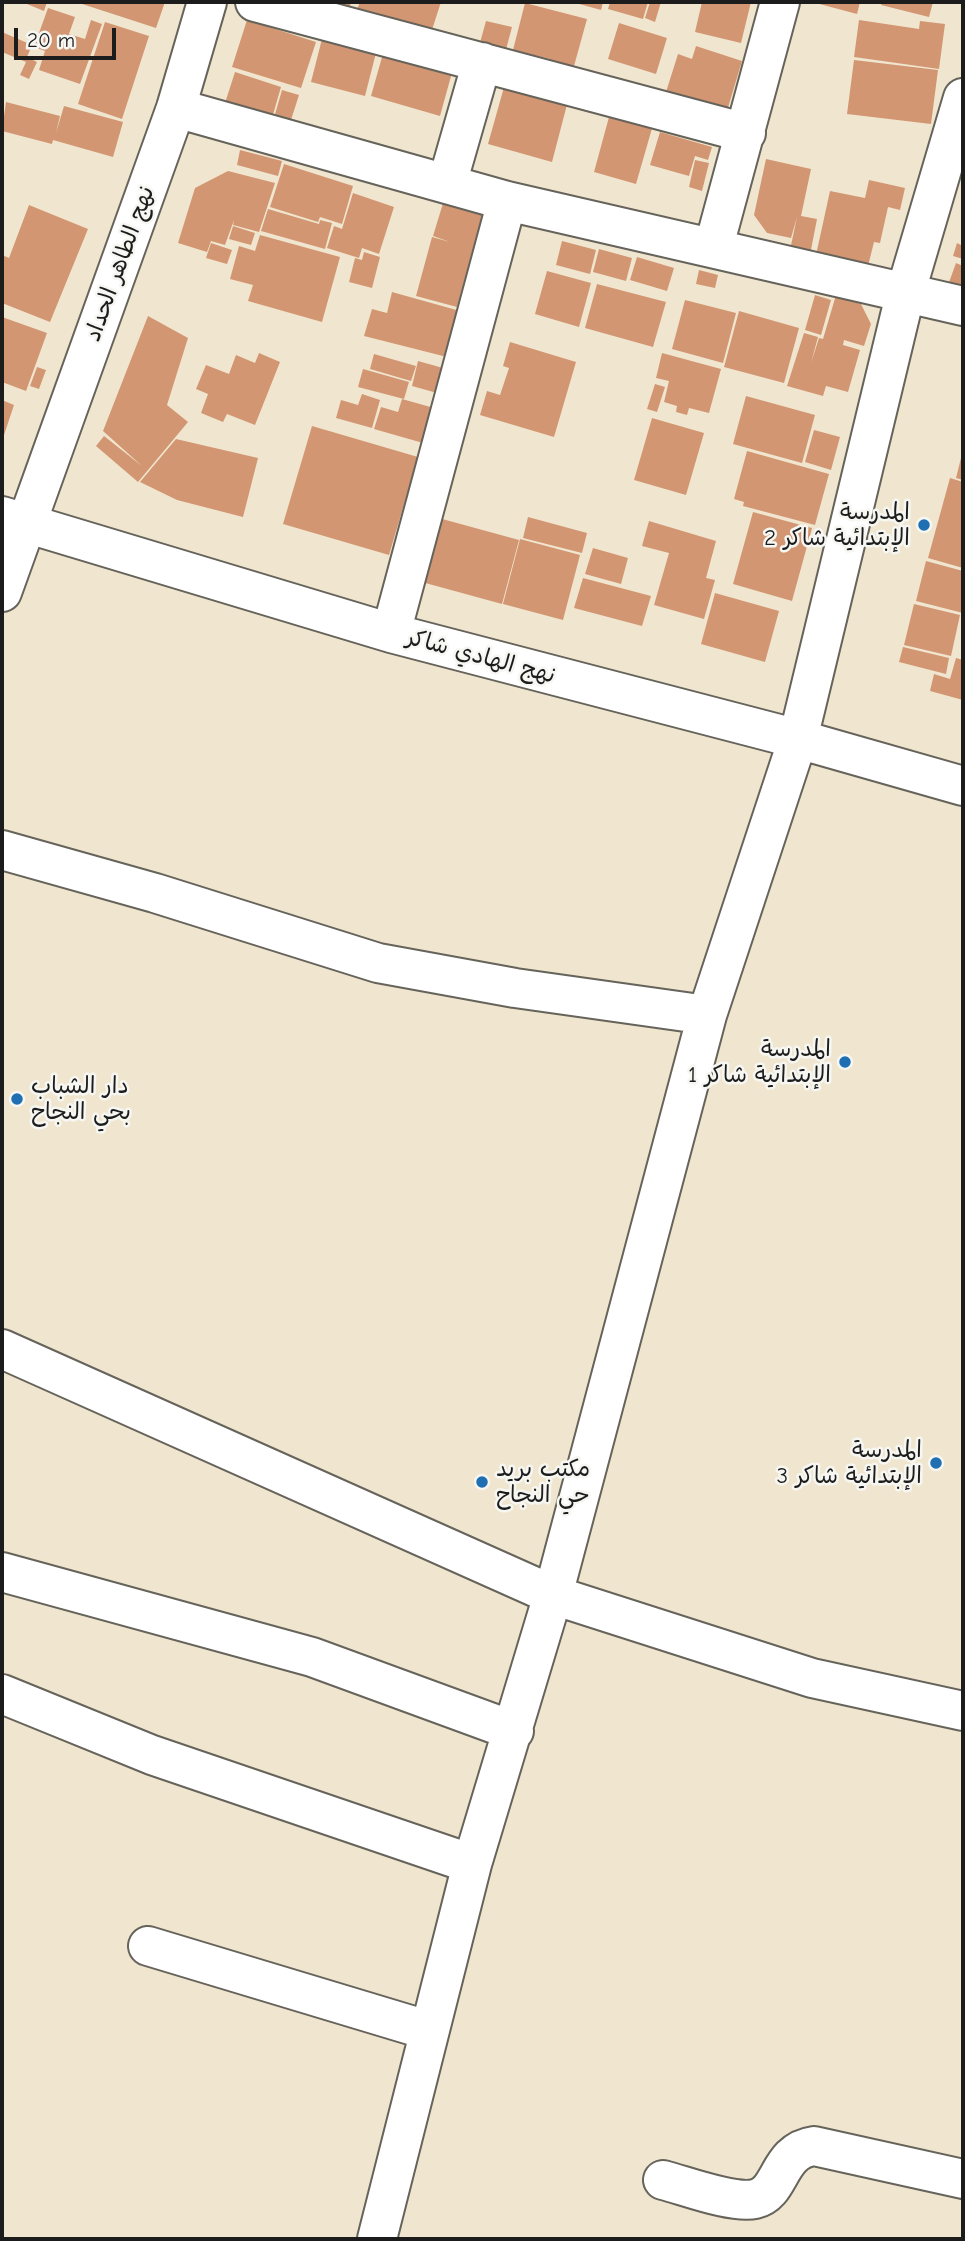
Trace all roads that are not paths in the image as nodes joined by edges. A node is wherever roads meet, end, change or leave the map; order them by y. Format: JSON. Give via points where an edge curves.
{"nodes":[{"id":1,"x":207,"y":2,"type":"edge"},
{"id":2,"x":255,"y":2,"type":"edge"},
{"id":3,"x":780,"y":2,"type":"edge"},
{"id":4,"x":482,"y":62,"type":"junction"},
{"id":5,"x":963,"y":98,"type":"edge"},
{"id":6,"x":176,"y":107,"type":"junction"},
{"id":7,"x":747,"y":133,"type":"junction"},
{"id":8,"x":447,"y":184,"type":"junction"},
{"id":9,"x":507,"y":201,"type":"junction"},
{"id":10,"x":714,"y":246,"type":"junction"},
{"id":11,"x":906,"y":291,"type":"junction"},
{"id":12,"x":963,"y":306,"type":"edge"},
{"id":13,"x":15,"y":520,"type":"edge"},
{"id":14,"x":2,"y":592,"type":"edge"},
{"id":15,"x":391,"y":633,"type":"junction"},
{"id":16,"x":798,"y":739,"type":"junction"},
{"id":17,"x":963,"y":786,"type":"edge"},
{"id":18,"x":2,"y":850,"type":"edge"},
{"id":19,"x":707,"y":1015,"type":"junction"},
{"id":20,"x":2,"y":1349,"type":"edge"},
{"id":21,"x":2,"y":1572,"type":"edge"},
{"id":22,"x":553,"y":1595,"type":"junction"},
{"id":23,"x":2,"y":1694,"type":"edge"},
{"id":24,"x":963,"y":1711,"type":"edge"},
{"id":25,"x":514,"y":1731,"type":"junction"},
{"id":26,"x":471,"y":1864,"type":"junction"},
{"id":27,"x":148,"y":1946,"type":"dead end"},
{"id":28,"x":427,"y":2030,"type":"junction"},
{"id":29,"x":963,"y":2179,"type":"edge"},
{"id":30,"x":663,"y":2180,"type":"dead end"},
{"id":31,"x":377,"y":2239,"type":"edge"}],
"edges":[{"from":1,"to":6,"type":"street","name":"نهج الطاهر الحداد"},
{"from":2,"to":4,"type":"street"},
{"from":3,"to":7,"type":"street"},
{"from":4,"to":7,"type":"street"},
{"from":4,"to":8,"type":"street"},
{"from":5,"to":11,"type":"street"},
{"from":6,"to":8,"type":"street"},
{"from":6,"to":13,"type":"street","name":"نهج الطاهر الحداد"},
{"from":7,"to":10,"type":"street"},
{"from":8,"to":9,"type":"street"},
{"from":9,"to":10,"type":"street"},
{"from":9,"to":15,"type":"street"},
{"from":10,"to":11,"type":"street"},
{"from":11,"to":12,"type":"street"},
{"from":11,"to":16,"type":"street"},
{"from":13,"to":14,"type":"street","name":"نهج الطاهر الحداد"},
{"from":13,"to":15,"type":"street","name":"نهج الهادي شاكر"},
{"from":15,"to":16,"type":"street","name":"نهج الهادي شاكر"},
{"from":16,"to":17,"type":"street","name":"نهج الهادي شاكر"},
{"from":16,"to":19,"type":"street"},
{"from":18,"to":19,"type":"street","via":[[378,963]]},
{"from":19,"to":22,"type":"street"},
{"from":20,"to":22,"type":"street"},
{"from":21,"to":25,"type":"street","via":[[312,1657]]},
{"from":22,"to":24,"type":"street","via":[[812,1678]]},
{"from":22,"to":25,"type":"street"},
{"from":23,"to":26,"type":"street","via":[[152,1755]]},
{"from":25,"to":26,"type":"street"},
{"from":26,"to":28,"type":"street"},
{"from":27,"to":28,"type":"street"},
{"from":28,"to":31,"type":"street"},
{"from":29,"to":30,"type":"street","via":[[814,2146],[795,2152],[768,2191],[753,2200]]}]}
